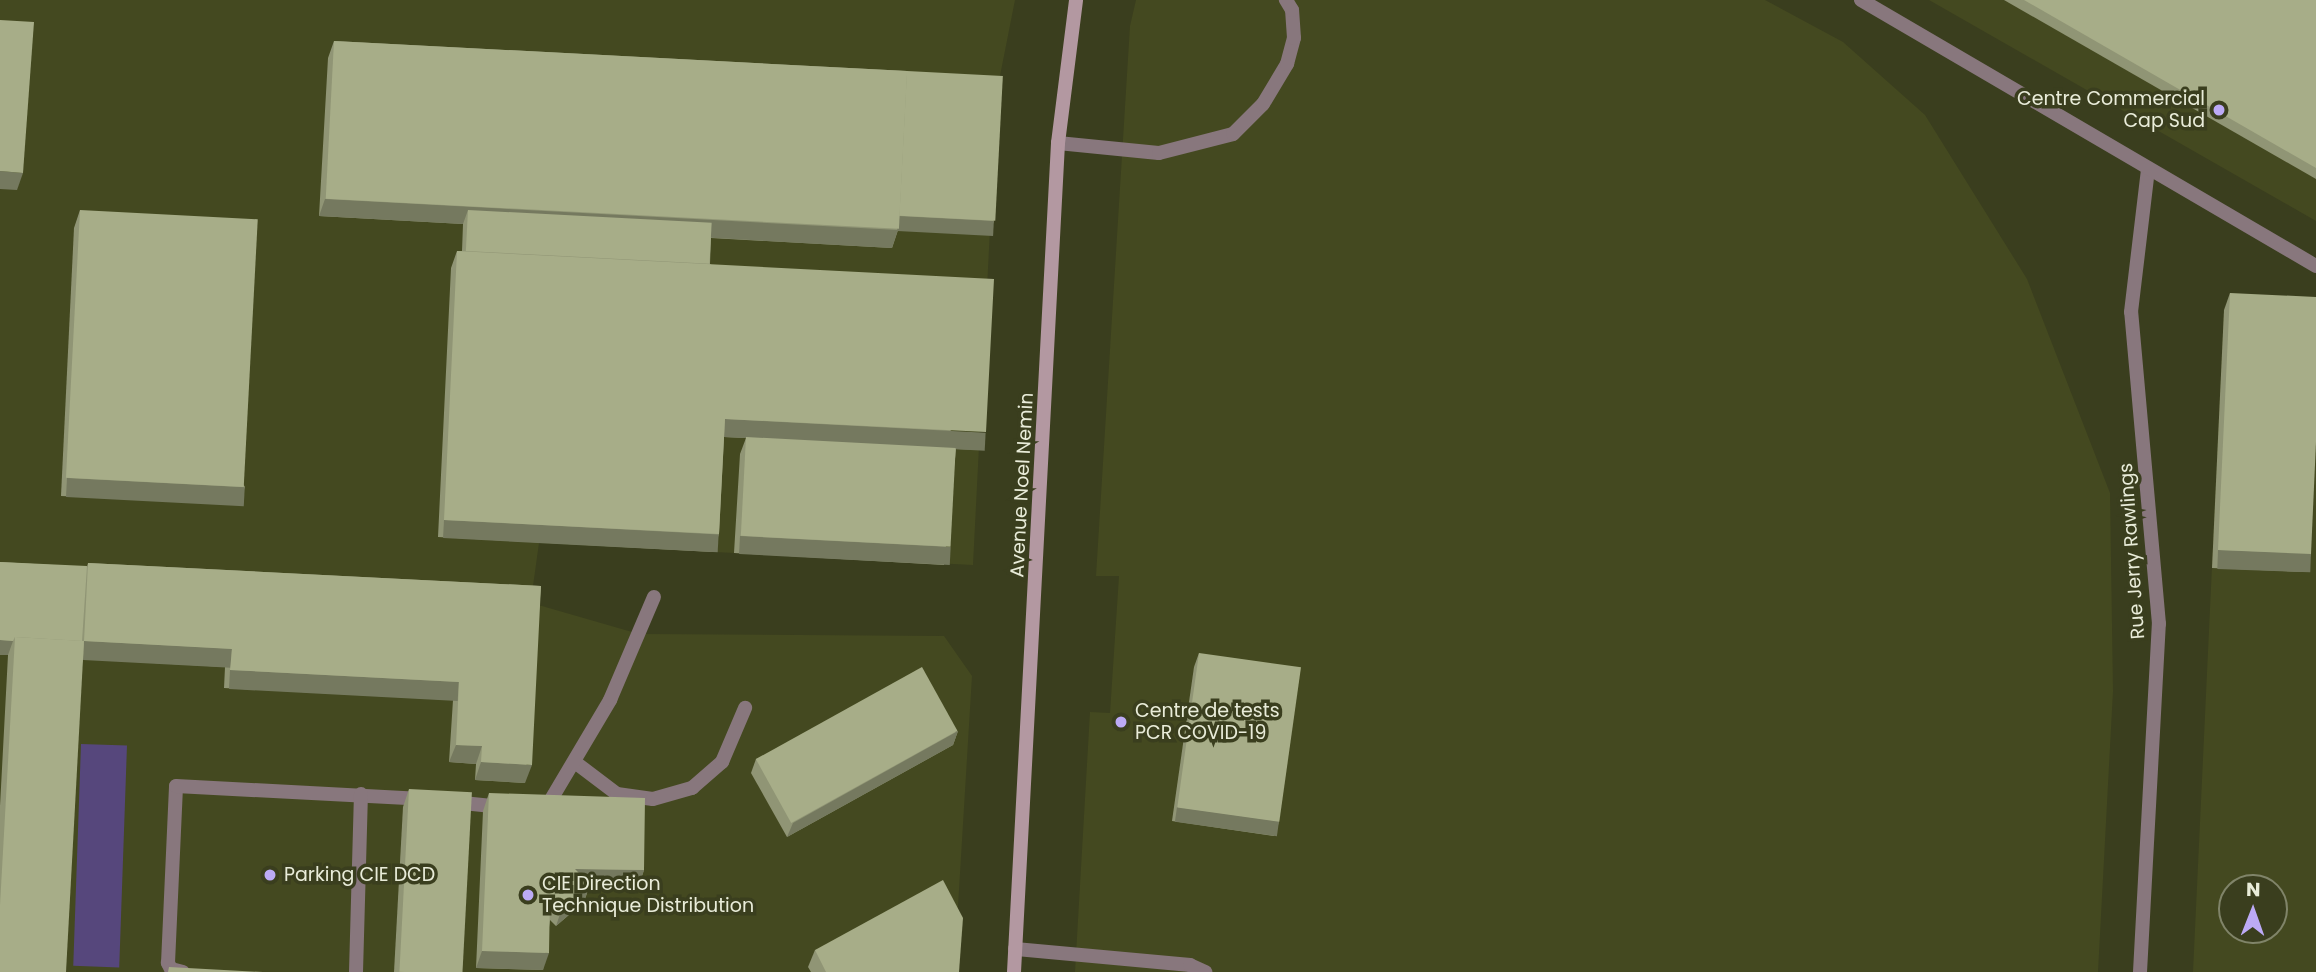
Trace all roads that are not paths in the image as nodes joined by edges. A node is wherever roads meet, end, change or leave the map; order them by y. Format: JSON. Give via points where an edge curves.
{"nodes":[{"id":1,"x":1076,"y":0,"type":"edge"},
{"id":2,"x":1286,"y":0,"type":"edge"},
{"id":3,"x":1861,"y":0,"type":"edge"},
{"id":4,"x":1058,"y":143,"type":"junction"},
{"id":5,"x":2148,"y":170,"type":"junction"},
{"id":6,"x":2316,"y":266,"type":"edge"},
{"id":7,"x":654,"y":597,"type":"dead end"},
{"id":8,"x":745,"y":708,"type":"dead end"},
{"id":9,"x":576,"y":763,"type":"junction"},
{"id":10,"x":361,"y":794,"type":"junction"},
{"id":11,"x":1015,"y":949,"type":"junction"},
{"id":12,"x":183,"y":972,"type":"edge"},
{"id":13,"x":356,"y":972,"type":"edge"},
{"id":14,"x":1014,"y":972,"type":"edge"},
{"id":15,"x":1205,"y":972,"type":"edge"},
{"id":16,"x":2140,"y":972,"type":"edge"}],
"edges":[{"from":1,"to":4,"type":"street","name":"Avenue Noel Nemin"},
{"from":2,"to":4,"type":"street","via":[[1292,10],[1294,38],[1287,64],[1263,104],[1233,134],[1159,153]]},
{"from":3,"to":5,"type":"street","via":[[2060,113]]},
{"from":4,"to":11,"type":"street","name":"Avenue Noel Nemin"},
{"from":5,"to":6,"type":"street"},
{"from":5,"to":16,"type":"street","name":"Rue Jerry Rawlings","via":[[2131,312],[2159,624]]},
{"from":7,"to":9,"type":"street","via":[[610,700]]},
{"from":8,"to":9,"type":"street","via":[[722,762],[692,788],[653,799],[617,794]]},
{"from":9,"to":10,"type":"street","via":[[552,805],[526,809]]},
{"from":10,"to":12,"type":"street","via":[[176,786],[168,963],[171,969]]},
{"from":10,"to":13,"type":"street"},
{"from":11,"to":14,"type":"street","name":"Avenue Noel Nemin"},
{"from":11,"to":15,"type":"street","via":[[1190,965]]}]}
